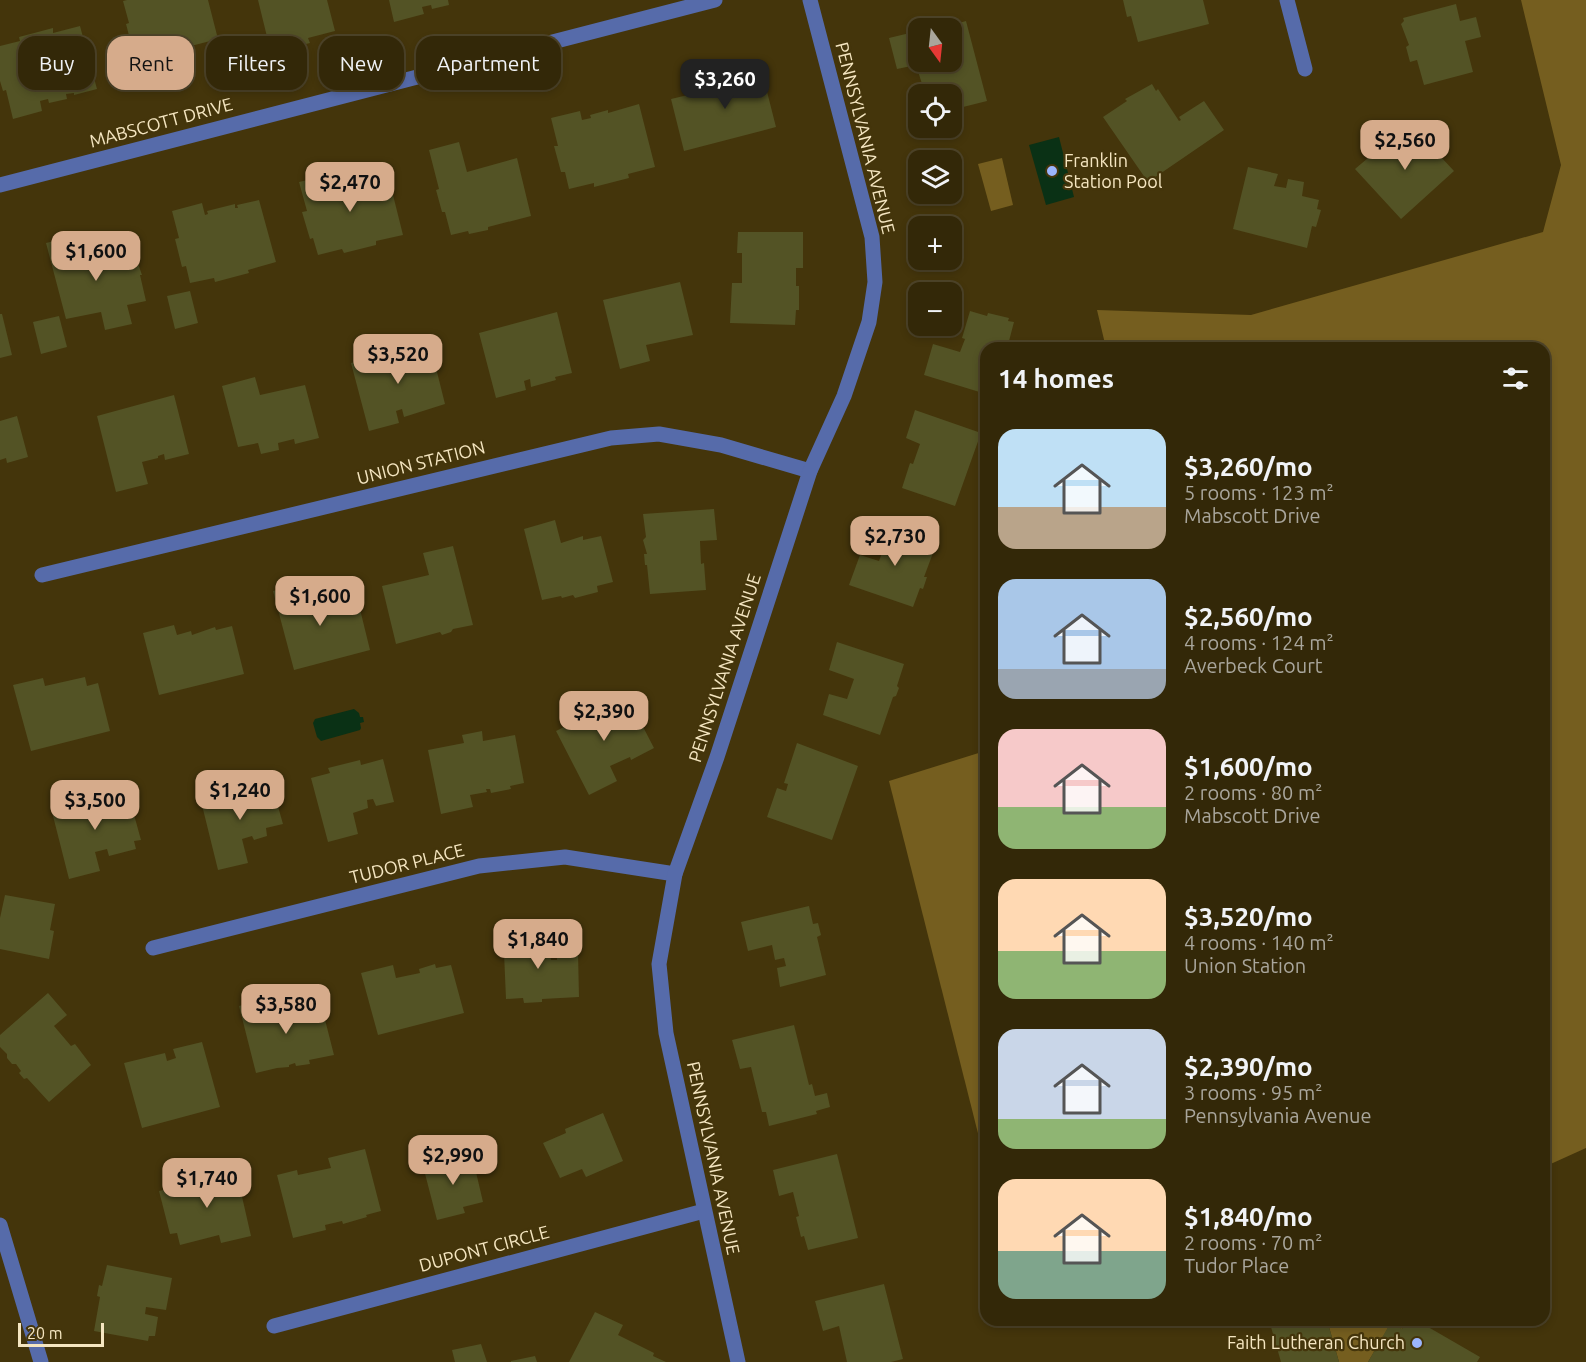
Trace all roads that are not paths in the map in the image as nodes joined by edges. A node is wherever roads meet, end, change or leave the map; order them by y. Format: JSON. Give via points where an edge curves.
{"nodes":[{"id":1,"x":715,"y":0,"type":"edge"},
{"id":2,"x":810,"y":0,"type":"edge"},
{"id":3,"x":1287,"y":0,"type":"edge"},
{"id":4,"x":1305,"y":69,"type":"dead end"},
{"id":5,"x":0,"y":185,"type":"edge"},
{"id":6,"x":810,"y":471,"type":"junction"},
{"id":7,"x":42,"y":575,"type":"dead end"},
{"id":8,"x":675,"y":874,"type":"junction"},
{"id":9,"x":153,"y":948,"type":"dead end"},
{"id":10,"x":704,"y":1210,"type":"junction"},
{"id":11,"x":0,"y":1225,"type":"edge"},
{"id":12,"x":274,"y":1326,"type":"dead end"},
{"id":13,"x":739,"y":1361,"type":"edge"},
{"id":14,"x":40,"y":1362,"type":"edge"}],
"edges":[{"from":1,"to":5,"type":"street","name":"MABSCOTT DRIVE"},
{"from":2,"to":6,"type":"street","name":"PENNSYLVANIA AVENUE","via":[[872,237],[875,282],[869,322],[844,396]]},
{"from":3,"to":4,"type":"street"},
{"from":6,"to":7,"type":"street","name":"UNION STATION","via":[[721,445],[659,434],[611,438]]},
{"from":6,"to":8,"type":"street","name":"PENNSYLVANIA AVENUE"},
{"from":8,"to":9,"type":"street","name":"TUDOR PLACE","via":[[565,857],[478,866]]},
{"from":8,"to":10,"type":"street","name":"PENNSYLVANIA AVENUE","via":[[659,964],[666,1033]]},
{"from":10,"to":12,"type":"street","name":"DUPONT CIRCLE"},
{"from":10,"to":13,"type":"street","name":"PENNSYLVANIA AVENUE"},
{"from":11,"to":14,"type":"street"}]}
